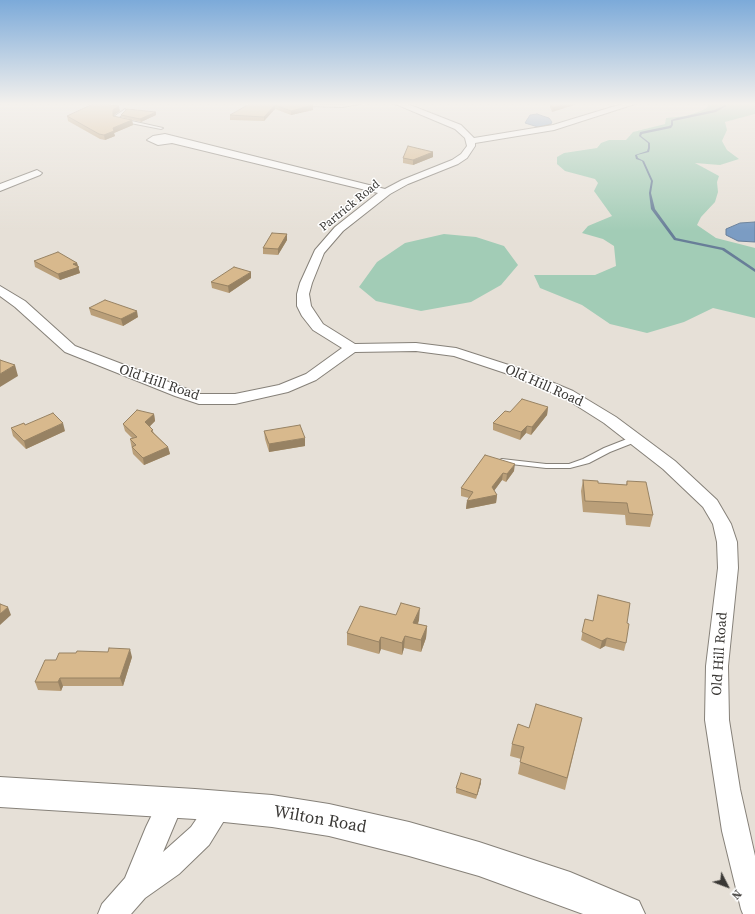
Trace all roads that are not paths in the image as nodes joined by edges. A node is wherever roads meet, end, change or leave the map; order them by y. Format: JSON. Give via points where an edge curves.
{"nodes":[{"id":1,"x":195,"y":146,"type":"edge"},
{"id":2,"x":222,"y":146,"type":"edge"},
{"id":3,"x":470,"y":146,"type":"edge"},
{"id":4,"x":38,"y":173,"type":"dead end"},
{"id":5,"x":396,"y":186,"type":"junction"},
{"id":6,"x":0,"y":188,"type":"edge"},
{"id":7,"x":386,"y":192,"type":"junction"},
{"id":8,"x":0,"y":290,"type":"edge"},
{"id":9,"x":352,"y":348,"type":"junction"},
{"id":10,"x":635,"y":439,"type":"junction"},
{"id":11,"x":502,"y":460,"type":"edge"},
{"id":12,"x":0,"y":792,"type":"edge"},
{"id":13,"x":171,"y":802,"type":"junction"},
{"id":14,"x":220,"y":806,"type":"junction"},
{"id":15,"x":135,"y":888,"type":"junction"},
{"id":16,"x":755,"y":909,"type":"edge"},
{"id":17,"x":112,"y":914,"type":"edge"},
{"id":18,"x":626,"y":914,"type":"edge"}],
"edges":[{"from":1,"to":7,"type":"street"},
{"from":2,"to":5,"type":"street"},
{"from":3,"to":5,"type":"street","name":"Partrick Road","via":[[469,151],[459,160]]},
{"from":4,"to":6,"type":"street"},
{"from":5,"to":7,"type":"street","name":"Partrick Road"},
{"from":7,"to":9,"type":"street","name":"Partrick Road","via":[[327,241],[313,263],[304,289],[304,306],[314,323],[327,334]]},
{"from":8,"to":9,"type":"street","name":"Old Hill Road","via":[[75,352],[199,399],[235,400],[282,389],[311,377]]},
{"from":9,"to":10,"type":"street","name":"Old Hill Road","via":[[416,346],[474,357],[568,394],[594,409]]},
{"from":10,"to":11,"type":"lane","via":[[570,466],[546,466]]},
{"from":10,"to":16,"type":"street","name":"Old Hill Road","via":[[698,490],[716,512],[724,529],[728,568],[717,666],[717,720],[735,831]]},
{"from":12,"to":13,"type":"main road","name":"Wilton Road"},
{"from":13,"to":14,"type":"main road","name":"Wilton Road"},
{"from":13,"to":15,"type":"street"},
{"from":14,"to":15,"type":"street","via":[[200,836],[169,865]]},
{"from":14,"to":18,"type":"main road","name":"Wilton Road","via":[[329,820],[409,839],[517,871]]},
{"from":15,"to":17,"type":"street"}]}
